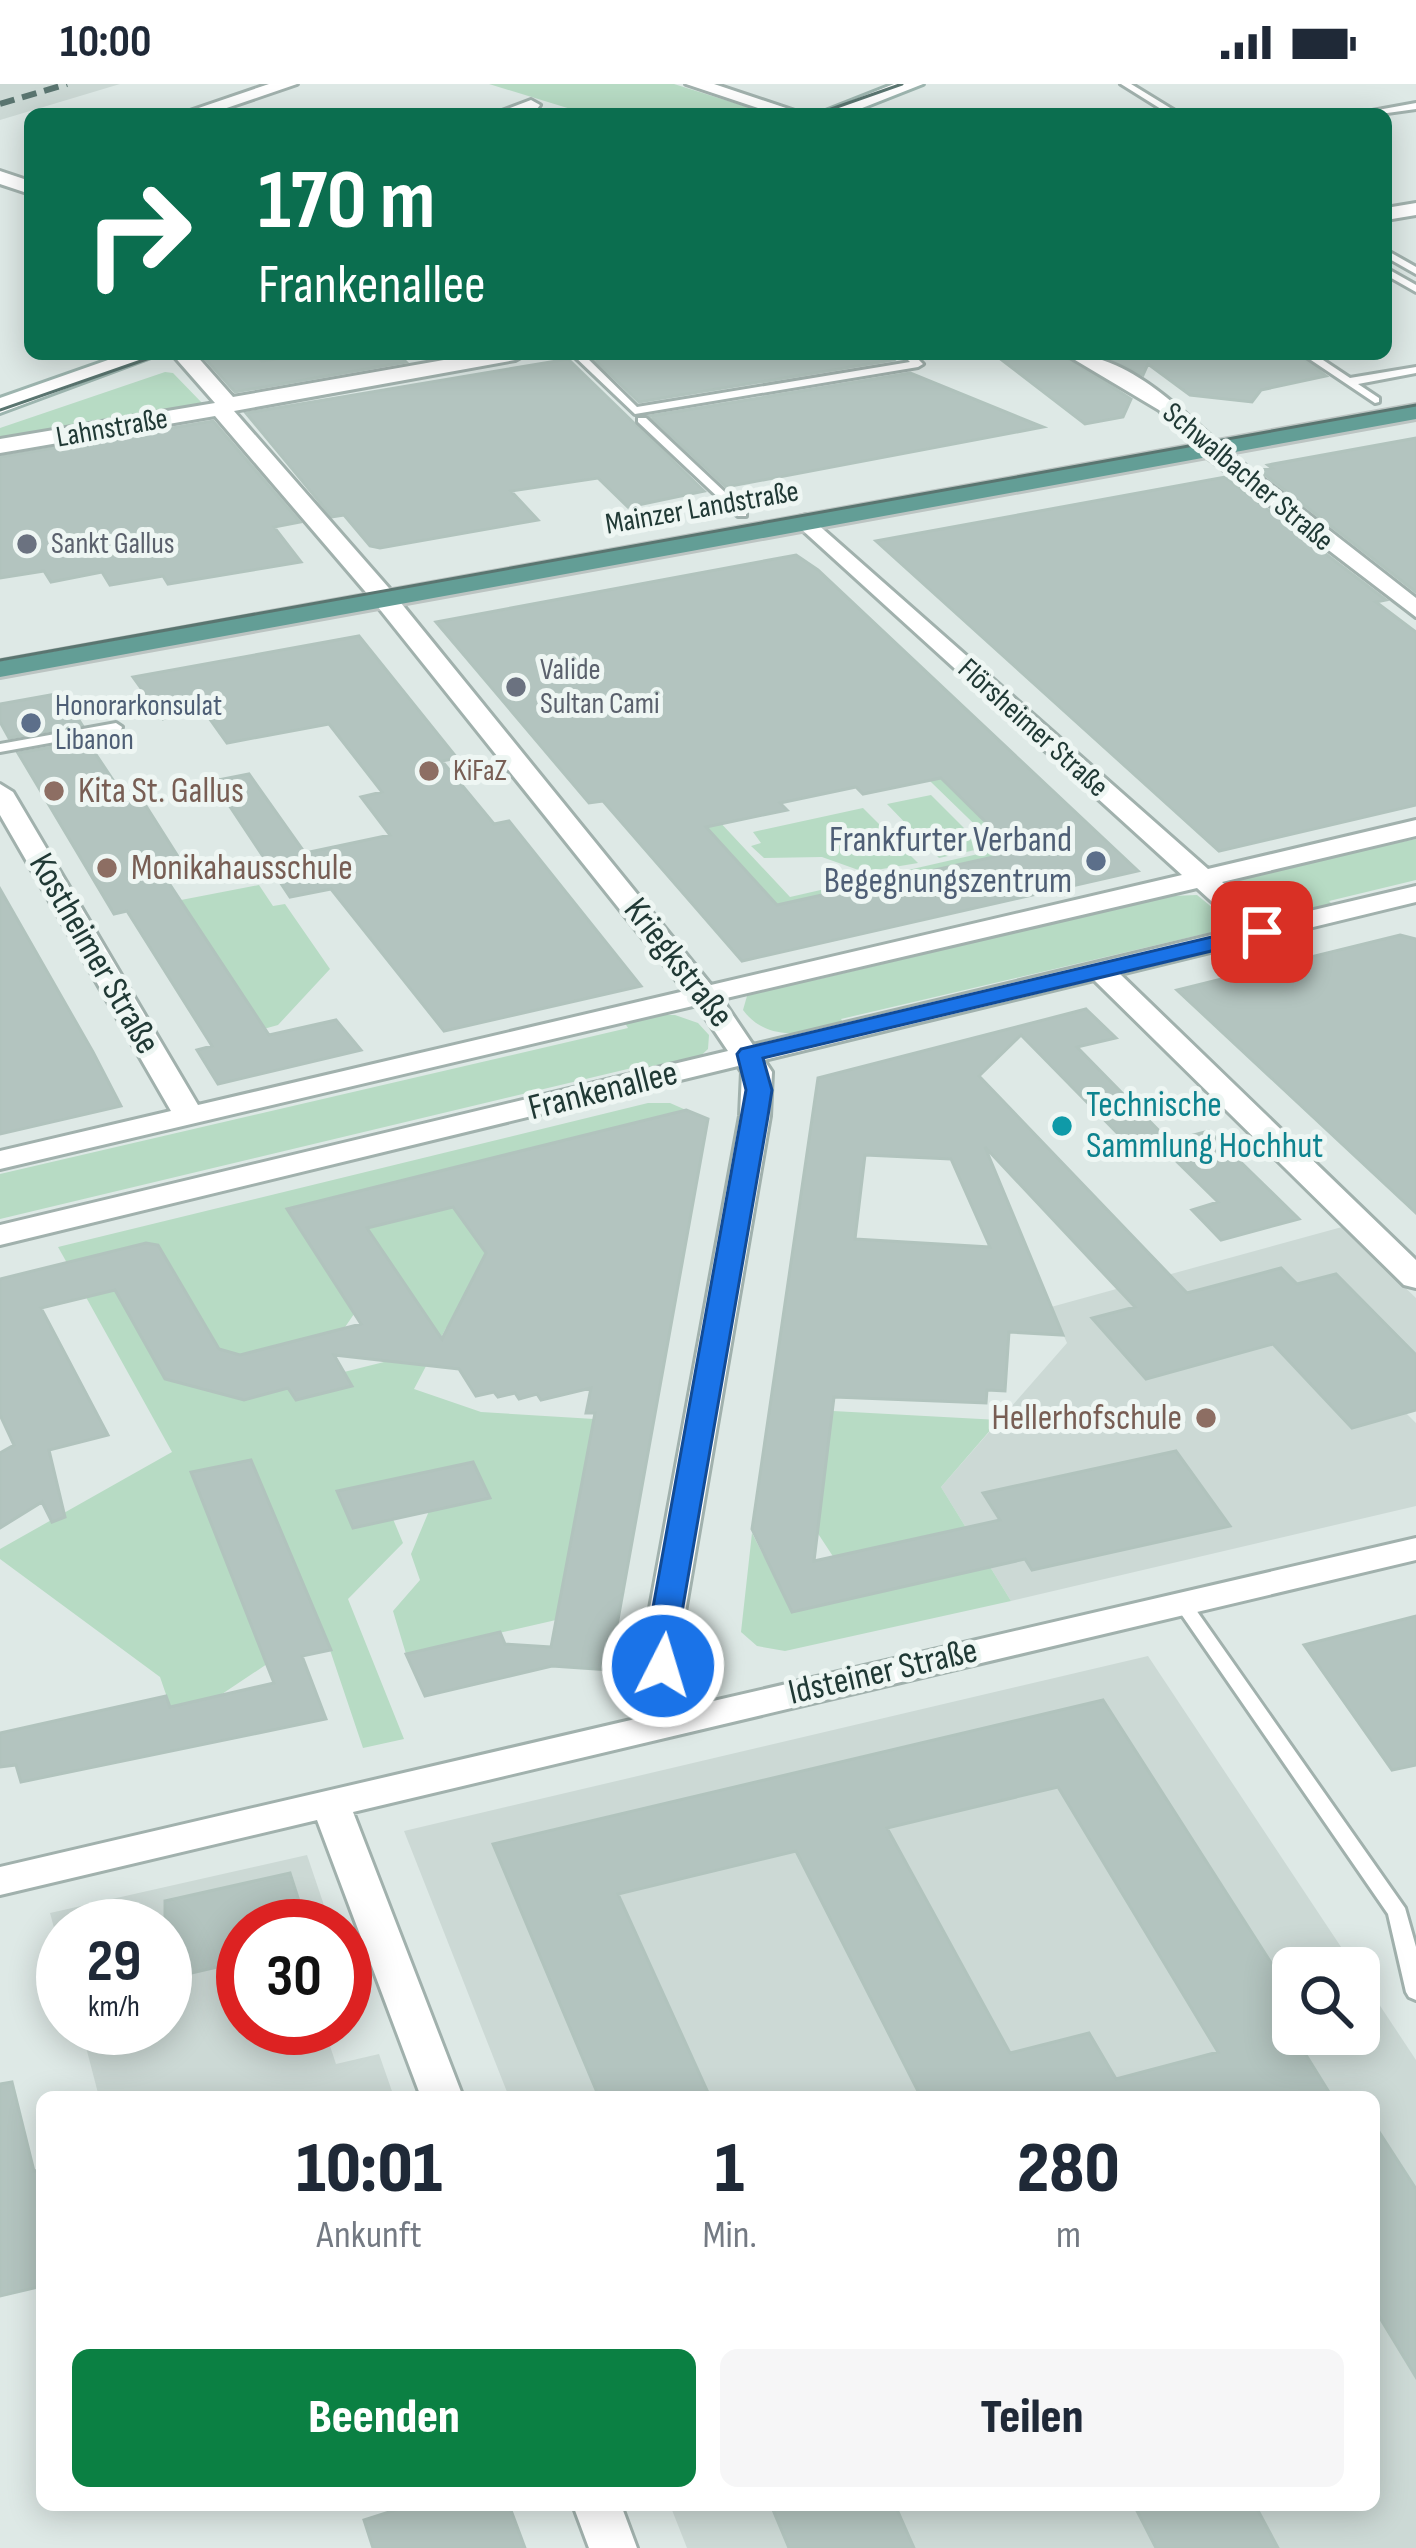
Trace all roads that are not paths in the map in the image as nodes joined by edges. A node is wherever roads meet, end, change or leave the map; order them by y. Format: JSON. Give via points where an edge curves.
{"nodes":[{"id":1,"x":288,"y":84,"type":"edge"},
{"id":2,"x":695,"y":84,"type":"edge"},
{"id":3,"x":913,"y":84,"type":"edge"},
{"id":4,"x":1125,"y":84,"type":"edge"},
{"id":5,"x":531,"y":105,"type":"dead end"},
{"id":6,"x":218,"y":108,"type":"edge"},
{"id":7,"x":522,"y":108,"type":"edge"},
{"id":8,"x":775,"y":108,"type":"edge"},
{"id":9,"x":845,"y":108,"type":"edge"},
{"id":10,"x":1164,"y":108,"type":"edge"},
{"id":11,"x":130,"y":360,"type":"edge"},
{"id":12,"x":188,"y":360,"type":"edge"},
{"id":13,"x":482,"y":360,"type":"edge"},
{"id":14,"x":583,"y":360,"type":"edge"},
{"id":15,"x":914,"y":360,"type":"edge"},
{"id":16,"x":1084,"y":360,"type":"edge"},
{"id":17,"x":1316,"y":360,"type":"edge"},
{"id":18,"x":1416,"y":370,"type":"edge"},
{"id":19,"x":1348,"y":382,"type":"junction"},
{"id":20,"x":1416,"y":393,"type":"edge"},
{"id":21,"x":1375,"y":400,"type":"junction"},
{"id":22,"x":0,"y":406,"type":"edge"},
{"id":23,"x":226,"y":406,"type":"junction"},
{"id":24,"x":1416,"y":412,"type":"edge"},
{"id":25,"x":643,"y":420,"type":"dead end"},
{"id":26,"x":1205,"y":440,"type":"junction"},
{"id":27,"x":0,"y":446,"type":"edge"},
{"id":28,"x":742,"y":514,"type":"junction"},
{"id":29,"x":807,"y":522,"type":"junction"},
{"id":30,"x":377,"y":590,"type":"junction"},
{"id":31,"x":1416,"y":610,"type":"edge"},
{"id":32,"x":0,"y":646,"type":"edge"},
{"id":33,"x":0,"y":669,"type":"edge"},
{"id":34,"x":116,"y":727,"type":"dead end"},
{"id":35,"x":0,"y":748,"type":"edge"},
{"id":36,"x":0,"y":792,"type":"edge"},
{"id":37,"x":1416,"y":828,"type":"edge"},
{"id":38,"x":1202,"y":881,"type":"junction"},
{"id":39,"x":1416,"y":894,"type":"edge"},
{"id":40,"x":1262,"y":932,"type":"junction"},
{"id":41,"x":1102,"y":972,"type":"junction"},
{"id":42,"x":704,"y":994,"type":"junction"},
{"id":43,"x":749,"y":1054,"type":"junction"},
{"id":44,"x":189,"y":1116,"type":"junction"},
{"id":45,"x":0,"y":1160,"type":"edge"},
{"id":46,"x":0,"y":1235,"type":"edge"},
{"id":47,"x":1416,"y":1278,"type":"edge"},
{"id":48,"x":1416,"y":1549,"type":"edge"},
{"id":49,"x":1184,"y":1604,"type":"junction"},
{"id":50,"x":682,"y":1718,"type":"junction"},
{"id":51,"x":331,"y":1805,"type":"junction"},
{"id":52,"x":0,"y":1881,"type":"edge"},
{"id":53,"x":1416,"y":1992,"type":"edge"},
{"id":54,"x":440,"y":2091,"type":"edge"},
{"id":55,"x":599,"y":2511,"type":"edge"},
{"id":56,"x":613,"y":2548,"type":"edge"}],
"edges":[{"from":1,"to":6,"type":"street"},
{"from":2,"to":8,"type":"street"},
{"from":3,"to":9,"type":"street"},
{"from":4,"to":10,"type":"lane"},
{"from":5,"to":7,"type":"street"},
{"from":11,"to":22,"type":"street"},
{"from":12,"to":23,"type":"street","name":"Kriegkstraße"},
{"from":13,"to":23,"type":"street","name":"Lahnstraße"},
{"from":14,"to":15,"type":"lane","via":[[635,411]]},
{"from":16,"to":26,"type":"street","name":"Schwalbacher Straße","via":[[1134,384]]},
{"from":17,"to":19,"type":"lane"},
{"from":18,"to":19,"type":"lane"},
{"from":19,"to":21,"type":"lane"},
{"from":20,"to":21,"type":"main road","name":"Mainzer Landstraße"},
{"from":21,"to":26,"type":"main road","name":"Mainzer Landstraße"},
{"from":23,"to":27,"type":"street","name":"Lahnstraße"},
{"from":23,"to":30,"type":"street","name":"Kriegkstraße"},
{"from":24,"to":26,"type":"main road","name":"Mainzer Landstraße"},
{"from":25,"to":28,"type":"lane"},
{"from":26,"to":28,"type":"main road","name":"Mainzer Landstraße"},
{"from":26,"to":29,"type":"main road","name":"Mainzer Landstraße"},
{"from":26,"to":31,"type":"street","name":"Schwalbacher Straße"},
{"from":28,"to":30,"type":"main road","name":"Mainzer Landstraße"},
{"from":29,"to":30,"type":"main road","name":"Mainzer Landstraße"},
{"from":29,"to":38,"type":"street","name":"Flörsheimer Straße"},
{"from":30,"to":32,"type":"main road","name":"Mainzer Landstraße"},
{"from":30,"to":33,"type":"main road","name":"Mainzer Landstraße"},
{"from":30,"to":42,"type":"street","name":"Kriegkstraße"},
{"from":34,"to":35,"type":"lane"},
{"from":36,"to":44,"type":"street","name":"Kostheimer Straße"},
{"from":37,"to":38,"type":"street","name":"Frankenallee"},
{"from":38,"to":40,"type":"street","name":"Flörsheimer Straße"},
{"from":38,"to":42,"type":"street","name":"Frankenallee"},
{"from":39,"to":40,"type":"street","name":"Frankenallee"},
{"from":40,"to":41,"type":"street","name":"Frankenallee"},
{"from":41,"to":43,"type":"street","name":"Frankenallee"},
{"from":41,"to":47,"type":"street"},
{"from":42,"to":43,"type":"street","name":"Kriegkstraße"},
{"from":42,"to":44,"type":"street","name":"Frankenallee"},
{"from":43,"to":46,"type":"street","name":"Frankenallee"},
{"from":43,"to":50,"type":"street","name":"Kriegkstraße","via":[[759,1090],[662,1641]]},
{"from":44,"to":45,"type":"street","name":"Frankenallee"},
{"from":48,"to":49,"type":"street","name":"Idsteiner Straße"},
{"from":49,"to":50,"type":"street","name":"Idsteiner Straße"},
{"from":49,"to":53,"type":"lane","via":[[1398,1913]]},
{"from":50,"to":51,"type":"street","name":"Idsteiner Straße"},
{"from":51,"to":52,"type":"street","name":"Idsteiner Straße"},
{"from":51,"to":54,"type":"street"},
{"from":55,"to":56,"type":"street"}]}
